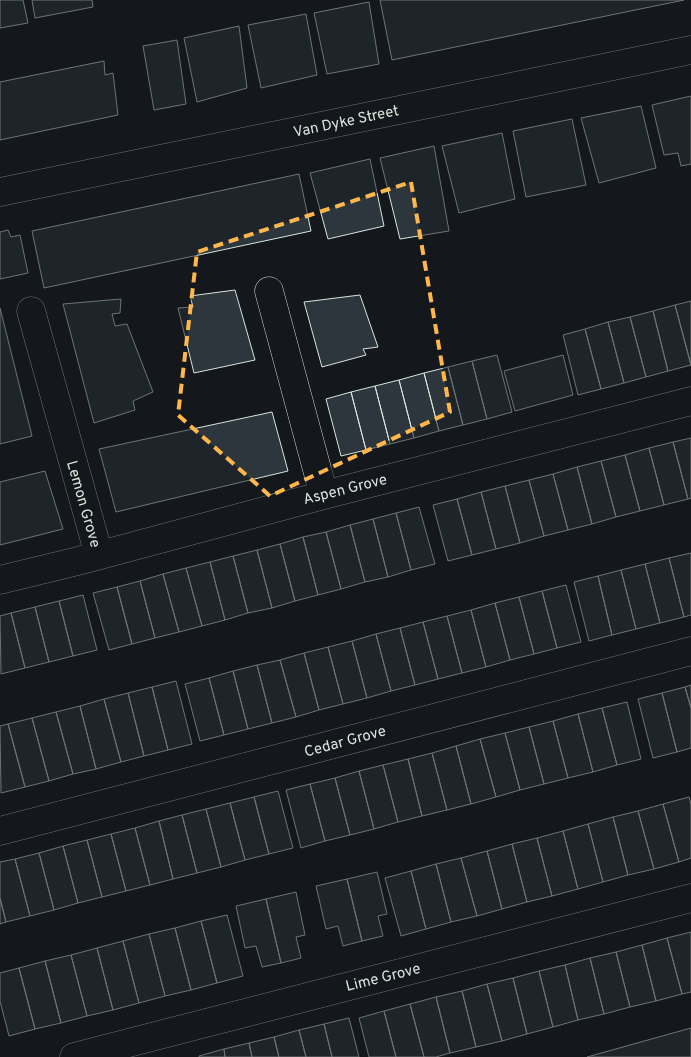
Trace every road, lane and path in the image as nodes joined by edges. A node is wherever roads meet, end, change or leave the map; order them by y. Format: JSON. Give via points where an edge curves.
{"nodes":[{"id":1,"x":691,"y":50,"type":"edge"},
{"id":2,"x":0,"y":192,"type":"edge"},
{"id":3,"x":269,"y":291,"type":"dead end"},
{"id":4,"x":31,"y":311,"type":"dead end"},
{"id":5,"x":691,"y":401,"type":"edge"},
{"id":6,"x":324,"y":494,"type":"junction"},
{"id":7,"x":99,"y":555,"type":"junction"},
{"id":8,"x":0,"y":580,"type":"edge"},
{"id":9,"x":691,"y":650,"type":"edge"},
{"id":10,"x":0,"y":831,"type":"edge"},
{"id":11,"x":691,"y":898,"type":"edge"},
{"id":12,"x":74,"y":1057,"type":"edge"}],
"edges":[{"from":1,"to":2,"type":"street","name":"Van Dyke Street"},
{"from":3,"to":6,"type":"street"},
{"from":4,"to":7,"type":"street","name":"Lemon Grove"},
{"from":5,"to":6,"type":"street","name":"Aspen Grove"},
{"from":6,"to":7,"type":"street","name":"Aspen Grove"},
{"from":7,"to":8,"type":"street","name":"Aspen Grove"},
{"from":9,"to":10,"type":"street","name":"Cedar Grove"},
{"from":11,"to":12,"type":"street","name":"Lime Grove"}]}
